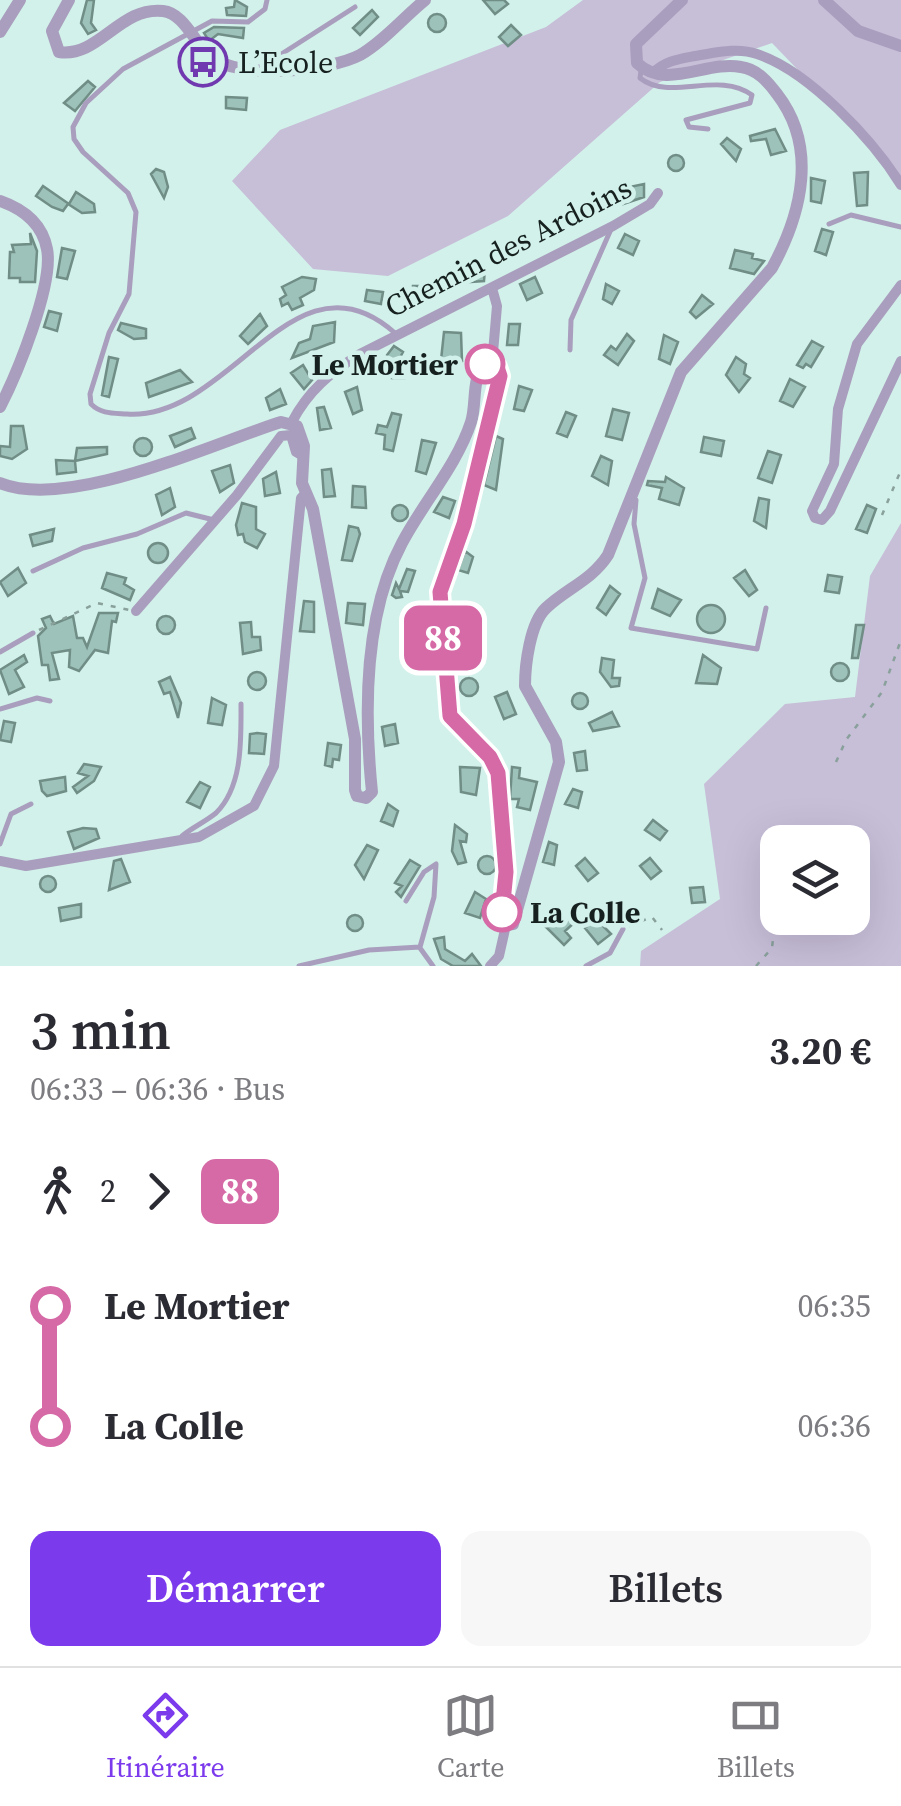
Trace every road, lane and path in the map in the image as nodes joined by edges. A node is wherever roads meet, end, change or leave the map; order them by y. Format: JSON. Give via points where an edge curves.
{"nodes":[{"id":1,"x":20,"y":0,"type":"edge"},
{"id":2,"x":69,"y":0,"type":"edge"},
{"id":3,"x":267,"y":0,"type":"edge"},
{"id":4,"x":425,"y":0,"type":"edge"},
{"id":5,"x":682,"y":0,"type":"edge"},
{"id":6,"x":824,"y":0,"type":"edge"},
{"id":7,"x":354,"y":7,"type":"dead end"},
{"id":8,"x":0,"y":32,"type":"edge"},
{"id":9,"x":188,"y":32,"type":"junction"},
{"id":10,"x":901,"y":46,"type":"edge"},
{"id":11,"x":647,"y":70,"type":"junction"},
{"id":12,"x":256,"y":72,"type":"junction"},
{"id":13,"x":708,"y":129,"type":"dead end"},
{"id":14,"x":901,"y":185,"type":"edge"},
{"id":15,"x":658,"y":194,"type":"dead end"},
{"id":16,"x":0,"y":201,"type":"edge"},
{"id":17,"x":829,"y":224,"type":"dead end"},
{"id":18,"x":613,"y":226,"type":"junction"},
{"id":19,"x":901,"y":227,"type":"edge"},
{"id":20,"x":901,"y":285,"type":"edge"},
{"id":21,"x":492,"y":288,"type":"junction"},
{"id":22,"x":394,"y":333,"type":"junction"},
{"id":23,"x":570,"y":350,"type":"dead end"},
{"id":24,"x":901,"y":361,"type":"edge"},
{"id":25,"x":492,"y":364,"type":"junction"},
{"id":26,"x":0,"y":406,"type":"edge"},
{"id":27,"x":292,"y":422,"type":"junction"},
{"id":28,"x":302,"y":456,"type":"junction"},
{"id":29,"x":901,"y":470,"type":"edge"},
{"id":30,"x":0,"y":483,"type":"edge"},
{"id":31,"x":305,"y":494,"type":"junction"},
{"id":32,"x":630,"y":495,"type":"junction"},
{"id":33,"x":882,"y":515,"type":"dead end"},
{"id":34,"x":214,"y":520,"type":"junction"},
{"id":35,"x":33,"y":571,"type":"dead end"},
{"id":36,"x":766,"y":608,"type":"dead end"},
{"id":37,"x":136,"y":611,"type":"joint"},
{"id":38,"x":33,"y":633,"type":"joint"},
{"id":39,"x":901,"y":640,"type":"edge"},
{"id":40,"x":0,"y":652,"type":"edge"},
{"id":41,"x":50,"y":701,"type":"dead end"},
{"id":42,"x":241,"y":704,"type":"dead end"},
{"id":43,"x":0,"y":709,"type":"edge"},
{"id":44,"x":836,"y":762,"type":"dead end"},
{"id":45,"x":31,"y":804,"type":"dead end"},
{"id":46,"x":176,"y":842,"type":"junction"},
{"id":47,"x":0,"y":844,"type":"edge"},
{"id":48,"x":0,"y":860,"type":"edge"},
{"id":49,"x":406,"y":901,"type":"dead end"},
{"id":50,"x":506,"y":925,"type":"junction"},
{"id":51,"x":622,"y":928,"type":"joint"},
{"id":52,"x":662,"y":930,"type":"dead end"},
{"id":53,"x":773,"y":935,"type":"edge"},
{"id":54,"x":420,"y":947,"type":"junction"},
{"id":55,"x":502,"y":961,"type":"edge"},
{"id":56,"x":299,"y":966,"type":"edge"},
{"id":57,"x":433,"y":966,"type":"edge"},
{"id":58,"x":490,"y":966,"type":"edge"},
{"id":59,"x":586,"y":966,"type":"edge"},
{"id":60,"x":756,"y":966,"type":"edge"}],
"edges":[{"from":1,"to":8,"type":"street"},
{"from":2,"to":9,"type":"street","via":[[52,31],[60,52],[73,54],[146,11],[173,14]]},
{"from":3,"to":9,"type":"lane","via":[[248,22],[212,21]]},
{"from":4,"to":12,"type":"street","via":[[350,60]]},
{"from":5,"to":11,"type":"street","via":[[636,44],[634,56]]},
{"from":6,"to":10,"type":"street","via":[[858,31]]},
{"from":7,"to":12,"type":"lane"},
{"from":9,"to":12,"type":"street","via":[[224,66]]},
{"from":9,"to":22,"type":"lane","via":[[123,69],[86,103],[74,127],[83,152],[128,194],[136,212],[129,294],[108,333],[91,404],[107,413],[144,415],[179,403],[221,380],[308,310],[360,312]]},
{"from":11,"to":13,"type":"lane","via":[[640,78],[652,86],[731,86],[752,95],[750,104],[686,120],[689,127]]},
{"from":11,"to":14,"type":"street","via":[[724,52],[757,54],[833,106]]},
{"from":11,"to":32,"type":"street","via":[[668,76],[723,66],[750,69],[767,81],[798,126],[804,172],[772,268],[682,372]]},
{"from":15,"to":18,"type":"street","name":"Chemin des Ardoins"},
{"from":16,"to":26,"type":"street","via":[[36,222],[48,254],[31,326]]},
{"from":17,"to":19,"type":"lane","via":[[851,215]]},
{"from":18,"to":21,"type":"street","name":"Chemin des Ardoins"},
{"from":18,"to":23,"type":"lane","via":[[571,320]]},
{"from":20,"to":24,"type":"street","via":[[868,325],[846,372],[834,464],[814,518],[822,520],[830,510]]},
{"from":21,"to":22,"type":"street","name":"Chemin des Ardoins"},
{"from":21,"to":25,"type":"street"},
{"from":22,"to":27,"type":"street","name":"Chemin des Ardoins","via":[[328,374]]},
{"from":25,"to":31,"type":"street","via":[[479,371],[471,422],[401,545],[379,602],[369,698],[372,792],[366,798],[355,790],[355,739]]},
{"from":25,"to":50,"type":"street","via":[[500,376],[440,592],[450,716],[498,773]]},
{"from":27,"to":28,"type":"street","via":[[303,440]]},
{"from":27,"to":30,"type":"street","via":[[122,478],[35,489]]},
{"from":28,"to":31,"type":"street"},
{"from":28,"to":34,"type":"street","via":[[285,433]]},
{"from":29,"to":33,"type":"path"},
{"from":31,"to":46,"type":"street","via":[[274,766],[254,806],[199,837]]},
{"from":32,"to":36,"type":"lane","via":[[636,500],[645,578],[631,628],[757,649]]},
{"from":32,"to":50,"type":"street","via":[[598,571],[539,618],[525,686],[556,742],[559,762],[516,920]]},
{"from":34,"to":35,"type":"lane","via":[[186,513]]},
{"from":34,"to":37,"type":"street"},
{"from":37,"to":38,"type":"path","via":[[97,603]]},
{"from":38,"to":40,"type":"lane"},
{"from":39,"to":44,"type":"path","via":[[882,692]]},
{"from":41,"to":43,"type":"lane","via":[[37,698]]},
{"from":42,"to":46,"type":"lane","via":[[238,764],[228,797]]},
{"from":45,"to":47,"type":"lane","via":[[11,814]]},
{"from":46,"to":48,"type":"street","via":[[26,866]]},
{"from":49,"to":54,"type":"lane","via":[[436,864]]},
{"from":50,"to":55,"type":"street"},
{"from":51,"to":52,"type":"path","via":[[652,918]]},
{"from":51,"to":59,"type":"lane","via":[[610,953]]},
{"from":53,"to":60,"type":"path","via":[[772,948]]},
{"from":54,"to":56,"type":"lane"},
{"from":54,"to":57,"type":"lane"},
{"from":55,"to":58,"type":"street"}]}
